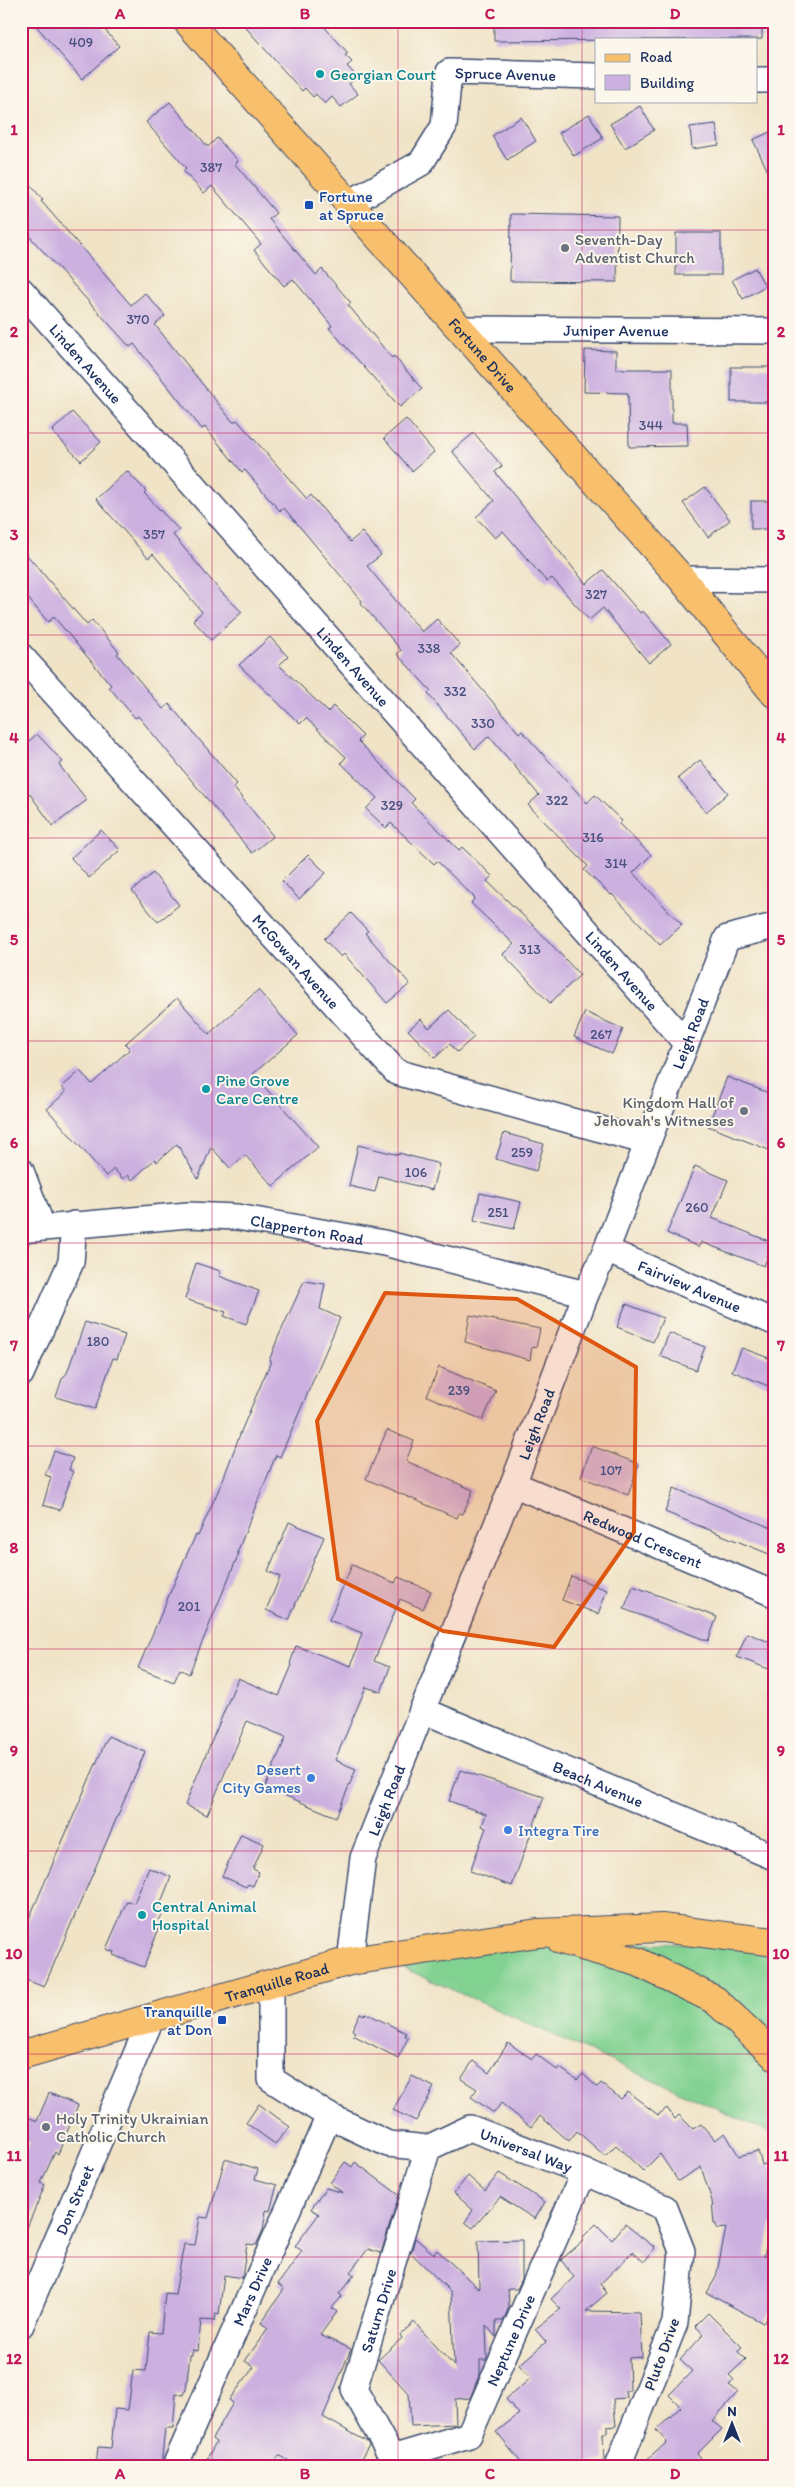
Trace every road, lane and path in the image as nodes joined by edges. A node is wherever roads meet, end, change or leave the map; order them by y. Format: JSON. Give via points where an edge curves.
{"nodes":[{"id":1,"x":187,"y":21,"type":"edge"},
{"id":2,"x":595,"y":76,"type":"edge"},
{"id":3,"x":758,"y":80,"type":"edge"},
{"id":4,"x":774,"y":80,"type":"edge"},
{"id":5,"x":344,"y":199,"type":"junction"},
{"id":6,"x":23,"y":295,"type":"edge"},
{"id":7,"x":460,"y":329,"type":"junction"},
{"id":8,"x":774,"y":331,"type":"edge"},
{"id":9,"x":682,"y":580,"type":"junction"},
{"id":10,"x":774,"y":580,"type":"edge"},
{"id":11,"x":21,"y":656,"type":"edge"},
{"id":12,"x":774,"y":693,"type":"edge"},
{"id":13,"x":774,"y":926,"type":"edge"},
{"id":14,"x":686,"y":1042,"type":"junction"},
{"id":15,"x":647,"y":1142,"type":"junction"},
{"id":16,"x":21,"y":1171,"type":"edge"},
{"id":17,"x":74,"y":1224,"type":"junction"},
{"id":18,"x":32,"y":1228,"type":"edge"},
{"id":19,"x":606,"y":1250,"type":"junction"},
{"id":20,"x":586,"y":1294,"type":"junction"},
{"id":21,"x":774,"y":1322,"type":"edge"},
{"id":22,"x":21,"y":1374,"type":"edge"},
{"id":23,"x":513,"y":1484,"type":"junction"},
{"id":24,"x":774,"y":1594,"type":"edge"},
{"id":25,"x":422,"y":1710,"type":"junction"},
{"id":26,"x":774,"y":1857,"type":"edge"},
{"id":27,"x":538,"y":1933,"type":"junction"},
{"id":28,"x":774,"y":1942,"type":"edge"},
{"id":29,"x":350,"y":1962,"type":"junction"},
{"id":30,"x":272,"y":1985,"type":"junction"},
{"id":31,"x":151,"y":2018,"type":"junction"},
{"id":32,"x":774,"y":2055,"type":"edge"},
{"id":33,"x":21,"y":2056,"type":"edge"},
{"id":34,"x":329,"y":2116,"type":"junction"},
{"id":35,"x":428,"y":2148,"type":"junction"},
{"id":36,"x":584,"y":2172,"type":"junction"},
{"id":37,"x":21,"y":2325,"type":"edge"},
{"id":38,"x":390,"y":2462,"type":"edge"},
{"id":39,"x":175,"y":2466,"type":"edge"},
{"id":40,"x":618,"y":2466,"type":"edge"}],
"edges":[{"from":1,"to":5,"type":"main road","name":"Fortune Drive"},
{"from":2,"to":5,"type":"street","name":"Spruce Avenue","via":[[449,72],[444,126],[421,163],[355,200]]},
{"from":3,"to":4,"type":"street"},
{"from":5,"to":7,"type":"main road","name":"Fortune Drive"},
{"from":6,"to":14,"type":"street","name":"Linden Avenue"},
{"from":7,"to":8,"type":"street","name":"Juniper Avenue"},
{"from":7,"to":9,"type":"main road","name":"Fortune Drive"},
{"from":9,"to":10,"type":"street"},
{"from":9,"to":12,"type":"main road","name":"Fortune Drive"},
{"from":11,"to":15,"type":"street","name":"McGowan Avenue","via":[[396,1072]]},
{"from":13,"to":14,"type":"street","name":"Leigh Road","via":[[727,938]]},
{"from":14,"to":15,"type":"street","name":"Leigh Road"},
{"from":15,"to":19,"type":"street","name":"Leigh Road"},
{"from":16,"to":18,"type":"street"},
{"from":17,"to":18,"type":"street","name":"Clapperton Road"},
{"from":17,"to":20,"type":"street","name":"Clapperton Road","via":[[188,1215],[237,1217],[384,1243]]},
{"from":17,"to":22,"type":"street","via":[[70,1262]]},
{"from":19,"to":20,"type":"street","name":"Leigh Road"},
{"from":19,"to":21,"type":"street","name":"Fairview Avenue"},
{"from":20,"to":23,"type":"street","name":"Leigh Road"},
{"from":23,"to":24,"type":"street","name":"Redwood Crescent"},
{"from":23,"to":25,"type":"street","name":"Leigh Road"},
{"from":25,"to":26,"type":"street","name":"Beach Avenue"},
{"from":25,"to":29,"type":"street","name":"Leigh Road","via":[[363,1858]]},
{"from":27,"to":28,"type":"main road","name":"Tranquille Road","via":[[662,1928]]},
{"from":27,"to":29,"type":"main road","name":"Tranquille Road"},
{"from":27,"to":32,"type":"main road","via":[[638,1962],[715,2000]]},
{"from":29,"to":30,"type":"main road","name":"Tranquille Road"},
{"from":30,"to":31,"type":"main road","name":"Tranquille Road"},
{"from":30,"to":34,"type":"street","via":[[271,2079]]},
{"from":31,"to":33,"type":"main road","name":"Tranquille Road"},
{"from":31,"to":37,"type":"street","name":"Don Street"},
{"from":34,"to":35,"type":"street","via":[[388,2144]]},
{"from":34,"to":39,"type":"street","name":"Mars Drive"},
{"from":35,"to":36,"type":"street","name":"Universal Way","via":[[470,2128]]},
{"from":35,"to":38,"type":"street","name":"Saturn Drive","via":[[354,2389]]},
{"from":36,"to":38,"type":"street","name":"Neptune Drive","via":[[469,2435]]},
{"from":36,"to":40,"type":"street","name":"Pluto Drive","via":[[665,2208],[682,2252],[675,2323]]}]}
